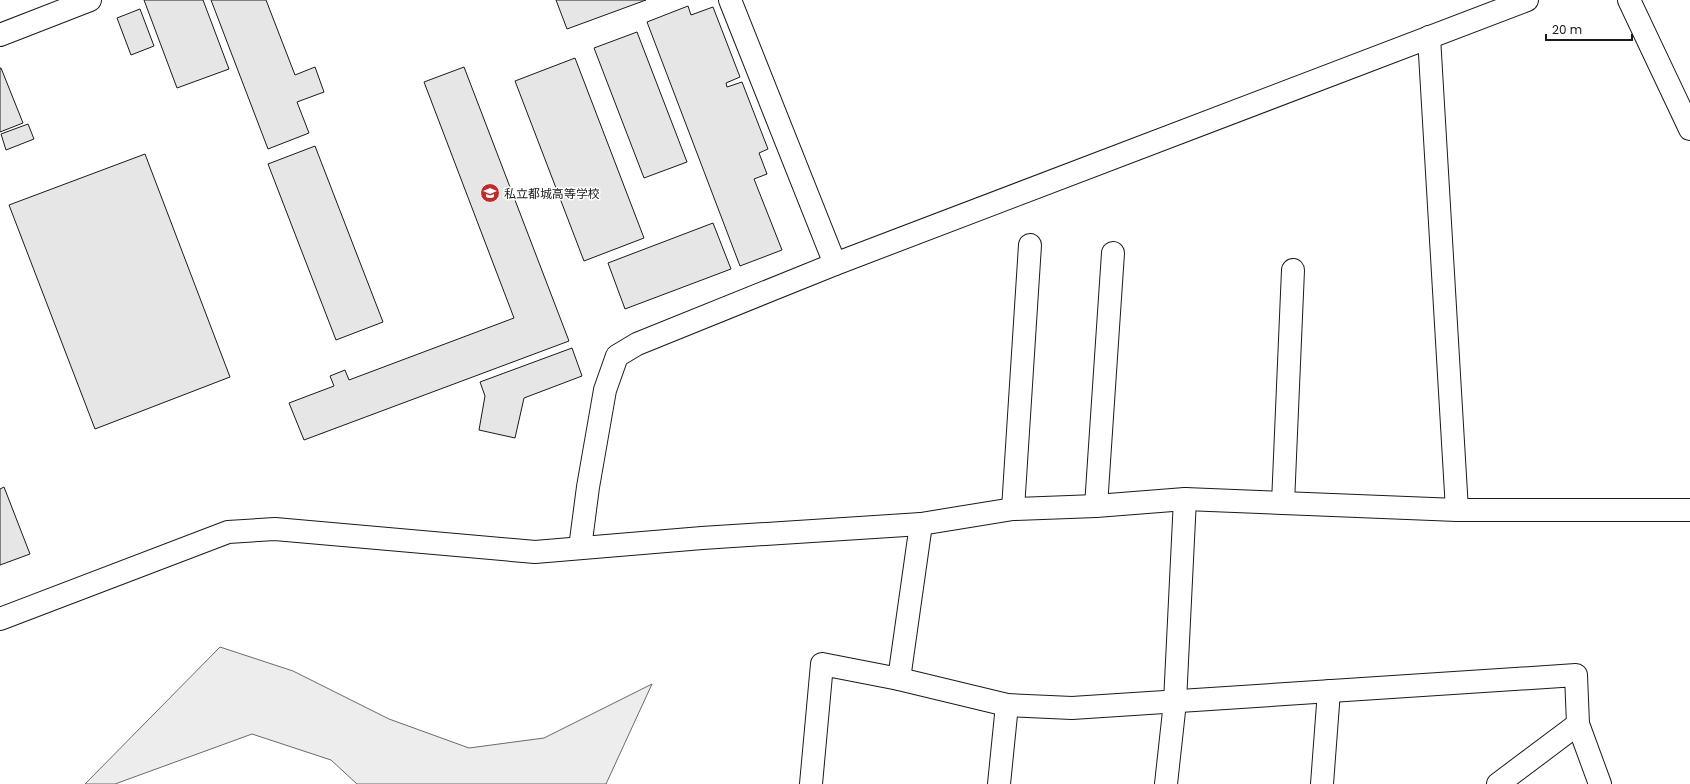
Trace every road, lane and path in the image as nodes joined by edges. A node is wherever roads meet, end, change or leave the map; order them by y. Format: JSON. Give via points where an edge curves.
{"nodes":[{"id":1,"x":90,"y":0,"type":"edge"},
{"id":2,"x":730,"y":0,"type":"edge"},
{"id":3,"x":1527,"y":0,"type":"edge"},
{"id":4,"x":1629,"y":0,"type":"edge"},
{"id":5,"x":0,"y":35,"type":"edge"},
{"id":6,"x":1428,"y":37,"type":"junction"},
{"id":7,"x":1690,"y":129,"type":"edge"},
{"id":8,"x":1030,"y":245,"type":"dead end"},
{"id":9,"x":1113,"y":253,"type":"dead end"},
{"id":10,"x":835,"y":264,"type":"junction"},
{"id":11,"x":1293,"y":270,"type":"dead end"},
{"id":12,"x":1185,"y":499,"type":"junction"},
{"id":13,"x":1283,"y":503,"type":"junction"},
{"id":14,"x":1096,"y":506,"type":"junction"},
{"id":15,"x":1012,"y":509,"type":"junction"},
{"id":16,"x":1457,"y":510,"type":"junction"},
{"id":17,"x":1690,"y":510,"type":"edge"},
{"id":18,"x":921,"y":524,"type":"junction"},
{"id":19,"x":580,"y":548,"type":"junction"},
{"id":20,"x":0,"y":619,"type":"edge"},
{"id":21,"x":899,"y":679,"type":"junction"},
{"id":22,"x":1329,"y":691,"type":"junction"},
{"id":23,"x":1174,"y":702,"type":"junction"},
{"id":24,"x":1007,"y":705,"type":"junction"},
{"id":25,"x":1578,"y":724,"type":"junction"},
{"id":26,"x":810,"y":784,"type":"edge"},
{"id":27,"x":999,"y":784,"type":"edge"},
{"id":28,"x":1166,"y":784,"type":"edge"},
{"id":29,"x":1322,"y":784,"type":"edge"},
{"id":30,"x":1498,"y":784,"type":"edge"},
{"id":31,"x":1600,"y":784,"type":"edge"}],
"edges":[{"from":1,"to":5,"type":"street"},
{"from":2,"to":10,"type":"street"},
{"from":3,"to":6,"type":"street"},
{"from":4,"to":7,"type":"street"},
{"from":6,"to":10,"type":"street"},
{"from":6,"to":16,"type":"street"},
{"from":8,"to":15,"type":"street"},
{"from":9,"to":14,"type":"street"},
{"from":10,"to":19,"type":"street","via":[[637,344],[617,356],[605,390]]},
{"from":11,"to":13,"type":"street"},
{"from":12,"to":13,"type":"street"},
{"from":12,"to":14,"type":"street"},
{"from":12,"to":23,"type":"street"},
{"from":13,"to":16,"type":"street"},
{"from":14,"to":15,"type":"street"},
{"from":15,"to":18,"type":"street"},
{"from":16,"to":17,"type":"street"},
{"from":18,"to":19,"type":"street"},
{"from":18,"to":21,"type":"street"},
{"from":19,"to":20,"type":"street","via":[[535,552],[275,529],[228,532]]},
{"from":21,"to":24,"type":"street"},
{"from":21,"to":26,"type":"street","via":[[822,664]]},
{"from":22,"to":23,"type":"street"},
{"from":22,"to":25,"type":"street","via":[[1576,676]]},
{"from":22,"to":29,"type":"street"},
{"from":23,"to":24,"type":"street","via":[[1072,708]]},
{"from":23,"to":28,"type":"street"},
{"from":24,"to":27,"type":"street"},
{"from":25,"to":30,"type":"street"},
{"from":25,"to":31,"type":"street"}]}
